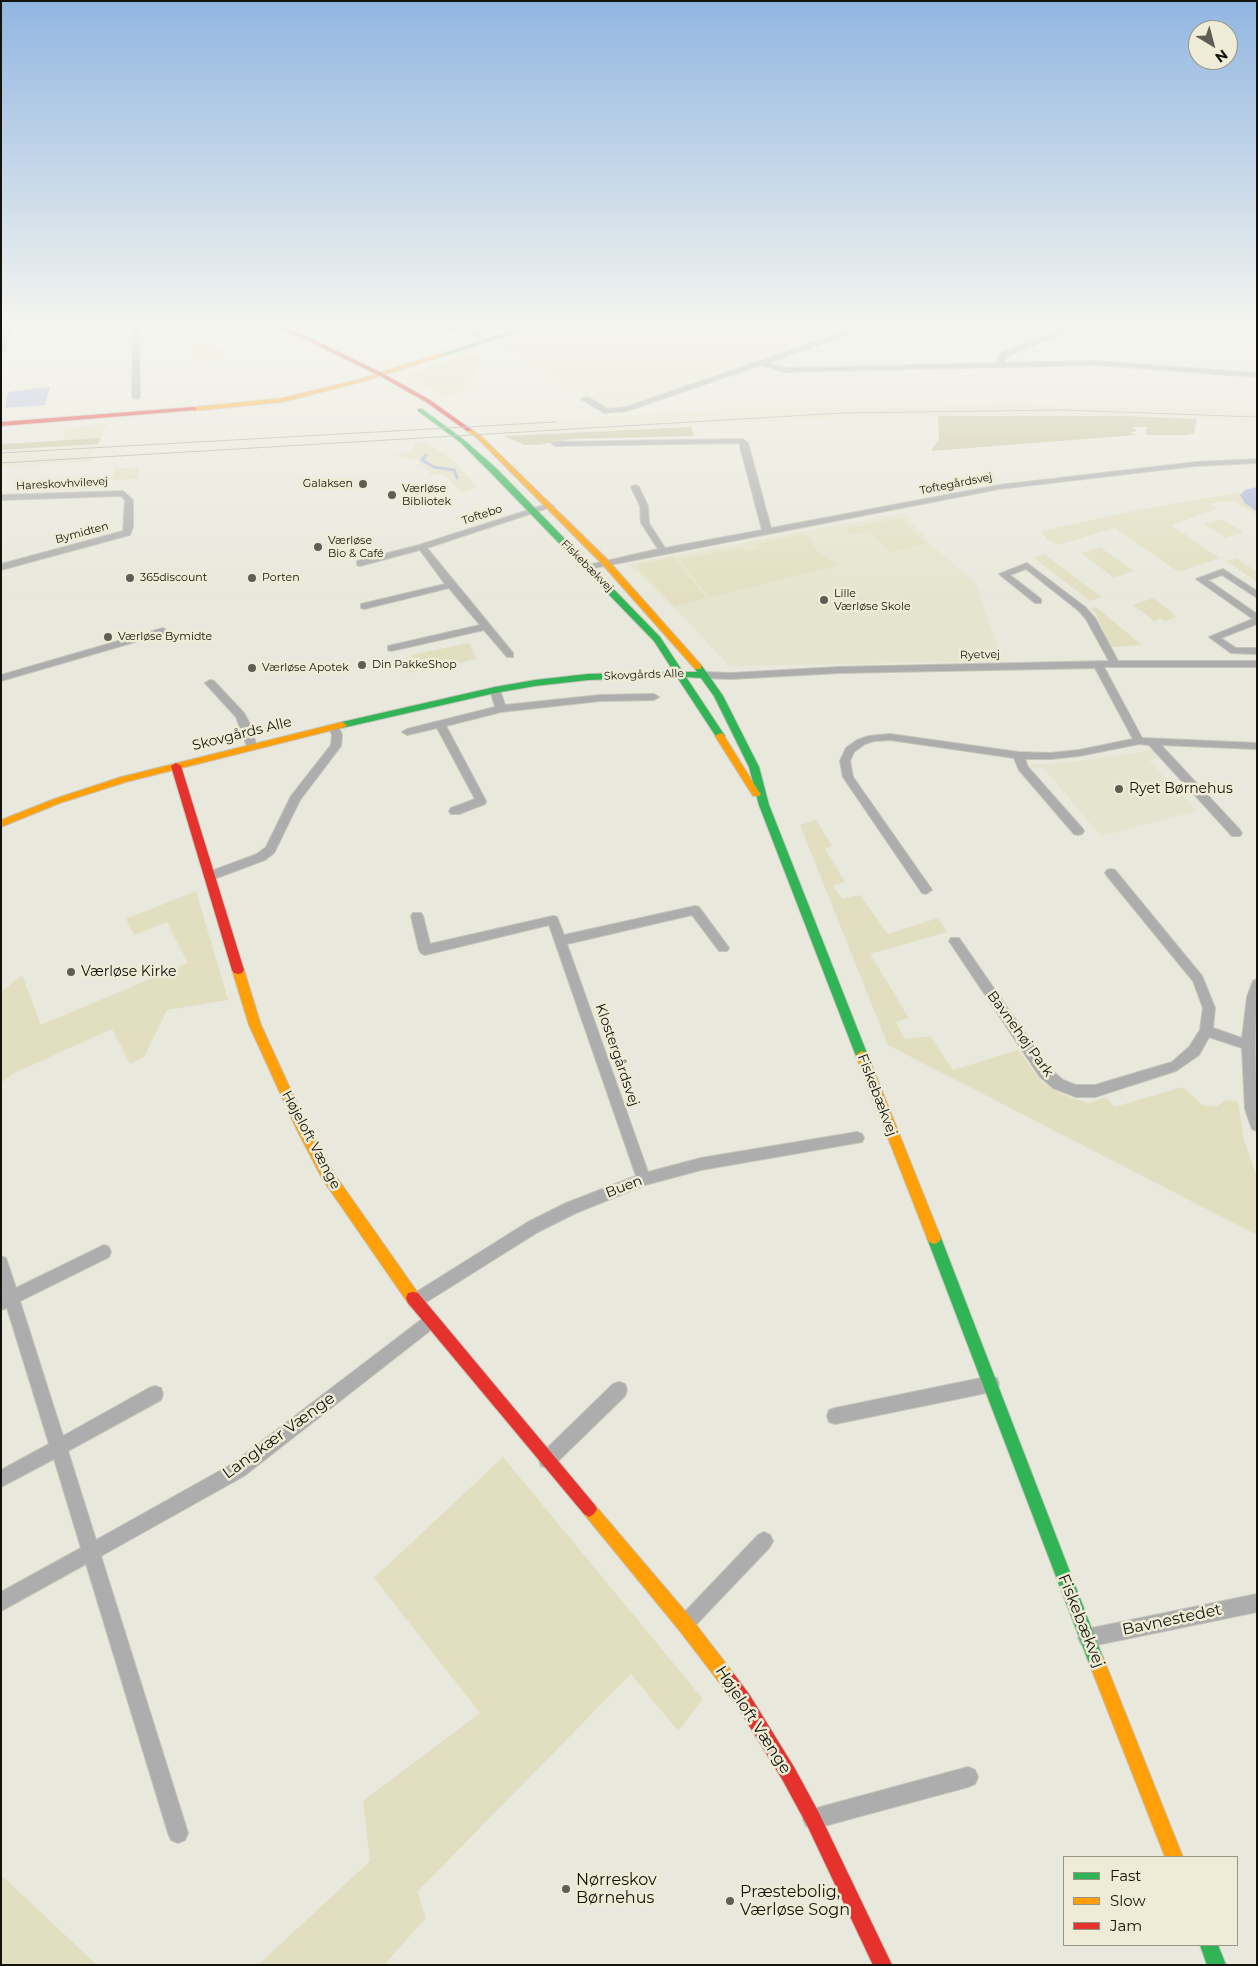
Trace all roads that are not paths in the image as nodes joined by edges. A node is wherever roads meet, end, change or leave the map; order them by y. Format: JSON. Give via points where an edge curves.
{"nodes":[{"id":1,"x":94,"y":418,"type":"edge"},
{"id":2,"x":431,"y":418,"type":"edge"},
{"id":3,"x":452,"y":418,"type":"edge"},
{"id":4,"x":1,"y":424,"type":"edge"},
{"id":5,"x":556,"y":444,"type":"dead end"},
{"id":6,"x":1257,"y":461,"type":"edge"},
{"id":7,"x":635,"y":487,"type":"dead end"},
{"id":8,"x":123,"y":493,"type":"joint"},
{"id":9,"x":1,"y":498,"type":"edge"},
{"id":10,"x":550,"y":506,"type":"junction"},
{"id":11,"x":533,"y":511,"type":"junction"},
{"id":12,"x":767,"y":531,"type":"junction"},
{"id":13,"x":422,"y":547,"type":"junction"},
{"id":14,"x":663,"y":551,"type":"junction"},
{"id":15,"x":605,"y":562,"type":"junction"},
{"id":16,"x":360,"y":563,"type":"dead end"},
{"id":17,"x":1,"y":567,"type":"edge"},
{"id":18,"x":587,"y":568,"type":"junction"},
{"id":19,"x":451,"y":585,"type":"junction"},
{"id":20,"x":1257,"y":595,"type":"edge"},
{"id":21,"x":1038,"y":601,"type":"dead end"},
{"id":22,"x":364,"y":606,"type":"dead end"},
{"id":23,"x":1257,"y":619,"type":"edge"},
{"id":24,"x":486,"y":627,"type":"junction"},
{"id":25,"x":163,"y":631,"type":"dead end"},
{"id":26,"x":391,"y":648,"type":"dead end"},
{"id":27,"x":1257,"y":651,"type":"edge"},
{"id":28,"x":510,"y":655,"type":"dead end"},
{"id":29,"x":1115,"y":664,"type":"junction"},
{"id":30,"x":1257,"y":664,"type":"edge"},
{"id":31,"x":1098,"y":665,"type":"junction"},
{"id":32,"x":681,"y":674,"type":"junction"},
{"id":33,"x":704,"y":675,"type":"junction"},
{"id":34,"x":1,"y":678,"type":"edge"},
{"id":35,"x":210,"y":683,"type":"dead end"},
{"id":36,"x":495,"y":690,"type":"junction"},
{"id":37,"x":654,"y":697,"type":"dead end"},
{"id":38,"x":501,"y":709,"type":"junction"},
{"id":39,"x":440,"y":724,"type":"junction"},
{"id":40,"x":334,"y":727,"type":"junction"},
{"id":41,"x":407,"y":732,"type":"dead end"},
{"id":42,"x":1139,"y":741,"type":"junction"},
{"id":43,"x":1152,"y":742,"type":"junction"},
{"id":44,"x":252,"y":747,"type":"junction"},
{"id":45,"x":1256,"y":748,"type":"edge"},
{"id":46,"x":1018,"y":755,"type":"junction"},
{"id":47,"x":176,"y":766,"type":"junction"},
{"id":48,"x":764,"y":805,"type":"junction"},
{"id":49,"x":456,"y":811,"type":"dead end"},
{"id":50,"x":1,"y":824,"type":"edge"},
{"id":51,"x":1078,"y":831,"type":"dead end"},
{"id":52,"x":1236,"y":832,"type":"dead end"},
{"id":53,"x":1111,"y":873,"type":"dead end"},
{"id":54,"x":210,"y":876,"type":"junction"},
{"id":55,"x":926,"y":890,"type":"dead end"},
{"id":56,"x":417,"y":916,"type":"dead end"},
{"id":57,"x":560,"y":941,"type":"junction"},
{"id":58,"x":955,"y":941,"type":"dead end"},
{"id":59,"x":723,"y":948,"type":"dead end"},
{"id":60,"x":1257,"y":984,"type":"edge"},
{"id":61,"x":1206,"y":1031,"type":"junction"},
{"id":62,"x":1248,"y":1045,"type":"junction"},
{"id":63,"x":1257,"y":1125,"type":"edge"},
{"id":64,"x":857,"y":1138,"type":"dead end"},
{"id":65,"x":644,"y":1179,"type":"junction"},
{"id":66,"x":104,"y":1252,"type":"dead end"},
{"id":67,"x":1,"y":1264,"type":"edge"},
{"id":68,"x":6,"y":1300,"type":"edge"},
{"id":69,"x":415,"y":1302,"type":"junction"},
{"id":70,"x":431,"y":1321,"type":"junction"},
{"id":71,"x":991,"y":1384,"type":"junction"},
{"id":72,"x":619,"y":1390,"type":"dead end"},
{"id":73,"x":155,"y":1394,"type":"dead end"},
{"id":74,"x":835,"y":1416,"type":"dead end"},
{"id":75,"x":58,"y":1448,"type":"junction"},
{"id":76,"x":547,"y":1460,"type":"junction"},
{"id":77,"x":1,"y":1479,"type":"edge"},
{"id":78,"x":764,"y":1541,"type":"dead end"},
{"id":79,"x":91,"y":1551,"type":"junction"},
{"id":80,"x":1,"y":1602,"type":"edge"},
{"id":81,"x":1257,"y":1603,"type":"edge"},
{"id":82,"x":685,"y":1624,"type":"junction"},
{"id":83,"x":1087,"y":1638,"type":"junction"},
{"id":84,"x":968,"y":1777,"type":"dead end"},
{"id":85,"x":813,"y":1819,"type":"junction"},
{"id":86,"x":178,"y":1833,"type":"dead end"},
{"id":87,"x":1174,"y":1856,"type":"edge"},
{"id":88,"x":1209,"y":1946,"type":"edge"},
{"id":89,"x":883,"y":1965,"type":"edge"},
{"id":90,"x":1217,"y":1965,"type":"edge"}],
"edges":[{"from":1,"to":4,"type":"street"},
{"from":2,"to":11,"type":"street","name":"Fiskebækvej","via":[[462,441]]},
{"from":3,"to":10,"type":"street","name":"Fiskebækvej","via":[[479,437]]},
{"from":5,"to":12,"type":"street","via":[[740,441],[744,443]]},
{"from":6,"to":12,"type":"street","name":"Toftegårdsvej","via":[[1196,464],[999,487]]},
{"from":7,"to":14,"type":"street","via":[[644,506],[645,524]]},
{"from":8,"to":9,"type":"street","name":"Hareskovhvilevej"},
{"from":8,"to":17,"type":"street","name":"Bymidten","via":[[129,500],[127,533]]},
{"from":10,"to":11,"type":"street","name":"Toftebo"},
{"from":10,"to":15,"type":"street","name":"Fiskebækvej"},
{"from":11,"to":13,"type":"street","name":"Toftebo"},
{"from":11,"to":18,"type":"street","name":"Fiskebækvej"},
{"from":12,"to":14,"type":"street","name":"Toftegårdsvej"},
{"from":13,"to":16,"type":"street","name":"Toftebo"},
{"from":13,"to":19,"type":"street"},
{"from":14,"to":15,"type":"street","name":"Toftegårdsvej"},
{"from":15,"to":18,"type":"street","name":"Toftegårdsvej"},
{"from":15,"to":33,"type":"street","name":"Fiskebækvej"},
{"from":18,"to":32,"type":"street","name":"Fiskebækvej","via":[[656,639]]},
{"from":19,"to":22,"type":"street"},
{"from":19,"to":24,"type":"street"},
{"from":20,"to":23,"type":"street","via":[[1223,572],[1201,579]]},
{"from":21,"to":29,"type":"street","via":[[1003,574],[1027,566],[1082,609]]},
{"from":23,"to":27,"type":"street","via":[[1214,637],[1234,651]]},
{"from":24,"to":26,"type":"street"},
{"from":24,"to":28,"type":"street"},
{"from":25,"to":34,"type":"street"},
{"from":29,"to":30,"type":"street","name":"Ryetvej"},
{"from":29,"to":31,"type":"street","name":"Ryetvej"},
{"from":31,"to":33,"type":"street","name":"Ryetvej"},
{"from":31,"to":42,"type":"street"},
{"from":32,"to":33,"type":"street","name":"Skovgårds Alle"},
{"from":32,"to":36,"type":"street","name":"Skovgårds Alle","via":[[588,677]]},
{"from":32,"to":48,"type":"street","name":"Fiskebækvej"},
{"from":33,"to":48,"type":"street","name":"Fiskebækvej","via":[[736,728],[754,767]]},
{"from":35,"to":44,"type":"street","via":[[240,715]]},
{"from":36,"to":38,"type":"street"},
{"from":36,"to":40,"type":"street","name":"Skovgårds Alle"},
{"from":37,"to":38,"type":"street","name":"Skovgårds Alle","via":[[600,698]]},
{"from":38,"to":39,"type":"street","name":"Skovgårds Alle"},
{"from":39,"to":41,"type":"street","name":"Skovgårds Alle"},
{"from":39,"to":49,"type":"street","via":[[480,801]]},
{"from":40,"to":44,"type":"street","name":"Skovgårds Alle"},
{"from":40,"to":54,"type":"street","via":[[336,746],[296,798],[270,850],[261,857]]},
{"from":42,"to":43,"type":"street"},
{"from":42,"to":46,"type":"street","via":[[1079,753]]},
{"from":43,"to":45,"type":"street"},
{"from":43,"to":52,"type":"street"},
{"from":44,"to":47,"type":"street","name":"Skovgårds Alle"},
{"from":46,"to":51,"type":"street","via":[[1023,768]]},
{"from":46,"to":55,"type":"street","via":[[890,737],[860,742],[850,750],[845,761],[848,776]]},
{"from":47,"to":50,"type":"street","name":"Skovgårds Alle","via":[[66,798]]},
{"from":47,"to":54,"type":"street","name":"Højeloft Vænge"},
{"from":48,"to":71,"type":"street","name":"Fiskebækvej"},
{"from":53,"to":61,"type":"street","name":"Bavnehøj Park","via":[[1198,979],[1209,1008]]},
{"from":54,"to":69,"type":"street","name":"Højeloft Vænge","via":[[256,1025],[301,1126],[352,1213]]},
{"from":56,"to":57,"type":"street","name":"Klostergårdsvej","via":[[425,950],[553,920]]},
{"from":57,"to":59,"type":"street","via":[[694,910]]},
{"from":57,"to":65,"type":"street","name":"Klostergårdsvej"},
{"from":58,"to":61,"type":"street","name":"Bavnehøj Park","via":[[1045,1073],[1058,1084],[1076,1091],[1095,1092],[1176,1066],[1194,1051]]},
{"from":60,"to":62,"type":"street"},
{"from":61,"to":62,"type":"street"},
{"from":62,"to":63,"type":"street","via":[[1252,1110]]},
{"from":64,"to":65,"type":"street","name":"Buen","via":[[701,1164]]},
{"from":65,"to":69,"type":"street","name":"Buen","via":[[533,1227]]},
{"from":66,"to":68,"type":"street"},
{"from":67,"to":68,"type":"street"},
{"from":68,"to":75,"type":"street"},
{"from":69,"to":70,"type":"street","name":"Højeloft Vænge"},
{"from":70,"to":76,"type":"street","name":"Højeloft Vænge"},
{"from":70,"to":79,"type":"street","name":"Langkær Vænge","via":[[238,1470]]},
{"from":71,"to":74,"type":"street"},
{"from":71,"to":83,"type":"street","name":"Fiskebækvej"},
{"from":72,"to":76,"type":"street"},
{"from":73,"to":75,"type":"street"},
{"from":75,"to":77,"type":"street"},
{"from":75,"to":79,"type":"street"},
{"from":76,"to":82,"type":"street","name":"Højeloft Vænge"},
{"from":78,"to":82,"type":"street"},
{"from":79,"to":80,"type":"street","name":"Langkær Vænge"},
{"from":79,"to":86,"type":"street"},
{"from":81,"to":83,"type":"street","name":"Bavnestedet"},
{"from":82,"to":85,"type":"street","name":"Højeloft Vænge","via":[[756,1718]]},
{"from":83,"to":87,"type":"street","name":"Fiskebækvej"},
{"from":84,"to":85,"type":"street"},
{"from":85,"to":89,"type":"street","name":"Højeloft Vænge"},
{"from":88,"to":90,"type":"street"}]}
